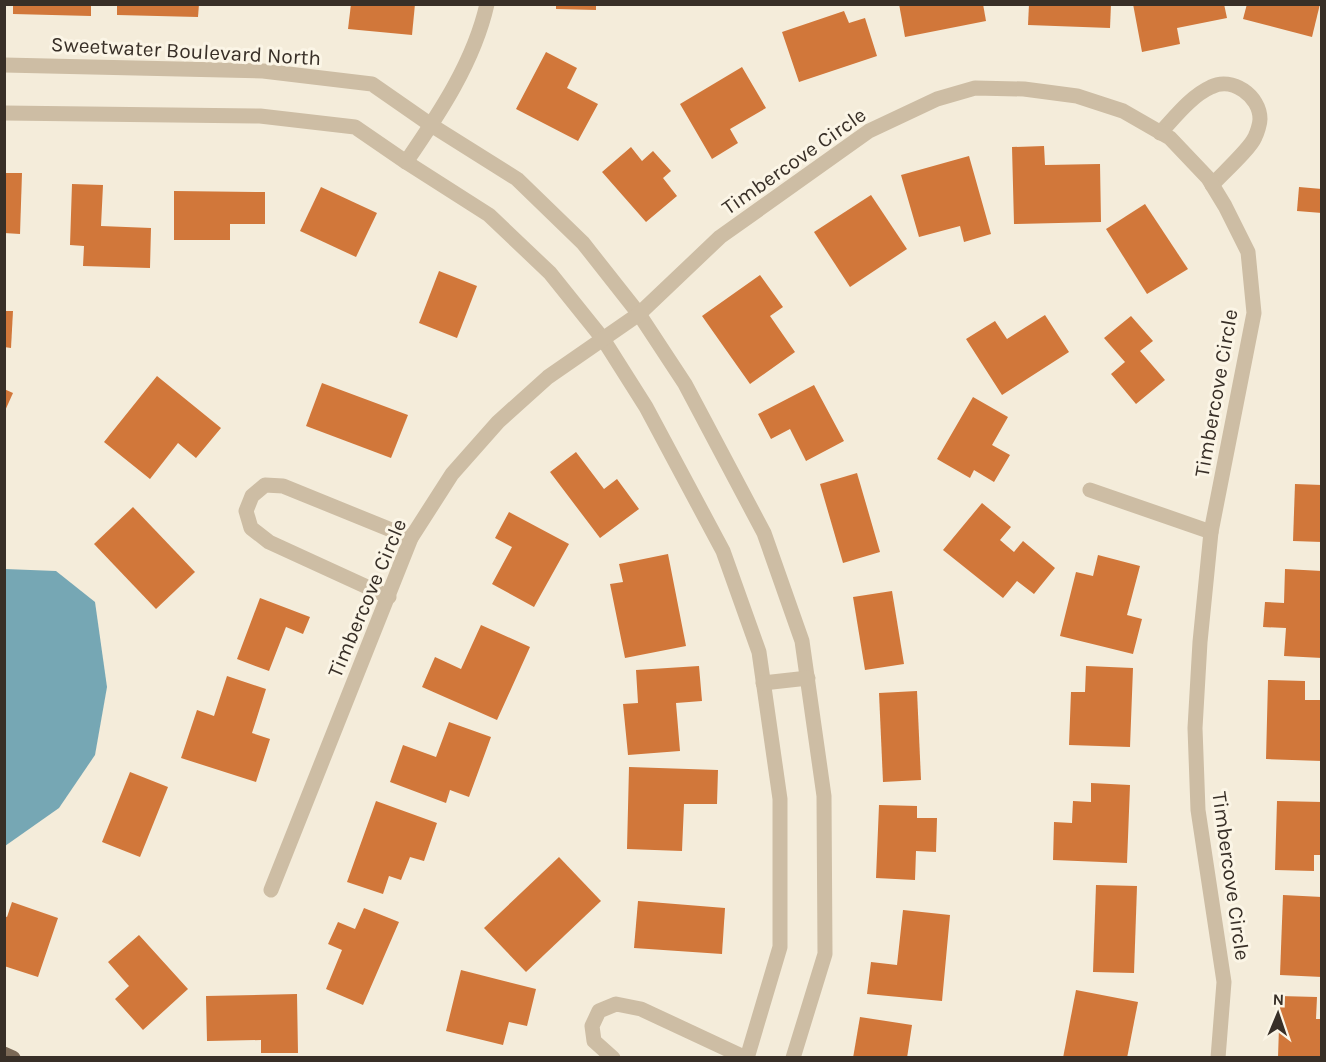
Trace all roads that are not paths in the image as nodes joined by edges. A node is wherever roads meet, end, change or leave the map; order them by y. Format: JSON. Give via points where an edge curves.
{"nodes":[{"id":1,"x":487,"y":4,"type":"edge"},
{"id":2,"x":4,"y":64,"type":"edge"},
{"id":3,"x":4,"y":113,"type":"edge"},
{"id":4,"x":431,"y":125,"type":"junction"},
{"id":5,"x":1160,"y":133,"type":"junction"},
{"id":6,"x":406,"y":162,"type":"junction"},
{"id":7,"x":1212,"y":185,"type":"junction"},
{"id":8,"x":639,"y":314,"type":"junction"},
{"id":9,"x":603,"y":339,"type":"junction"},
{"id":10,"x":1090,"y":490,"type":"dead end"},
{"id":11,"x":1211,"y":531,"type":"junction"},
{"id":12,"x":411,"y":538,"type":"junction"},
{"id":13,"x":389,"y":597,"type":"junction"},
{"id":14,"x":808,"y":678,"type":"junction"},
{"id":15,"x":763,"y":683,"type":"junction"},
{"id":16,"x":271,"y":890,"type":"dead end"},
{"id":17,"x":4,"y":1054,"type":"edge"},
{"id":18,"x":13,"y":1058,"type":"edge"},
{"id":19,"x":613,"y":1058,"type":"edge"},
{"id":20,"x":746,"y":1058,"type":"edge"},
{"id":21,"x":793,"y":1058,"type":"edge"},
{"id":22,"x":1218,"y":1058,"type":"edge"}],
"edges":[{"from":1,"to":4,"type":"street","via":[[469,59]]},
{"from":2,"to":4,"type":"street","name":"Sweetwater Boulevard North","via":[[263,71],[372,84]]},
{"from":3,"to":6,"type":"street","via":[[260,116],[355,127]]},
{"from":4,"to":6,"type":"street"},
{"from":4,"to":8,"type":"street","name":"Sweetwater Boulevard North","via":[[517,179],[584,243]]},
{"from":5,"to":7,"type":"street","name":"Timbercove Circle","via":[[1170,138]]},
{"from":5,"to":7,"type":"street","via":[[1196,96],[1212,86],[1228,84],[1244,90],[1254,100],[1261,119],[1255,139]]},
{"from":5,"to":8,"type":"street","name":"Timbercove Circle","via":[[1123,111],[1077,96],[975,88],[937,99],[869,131],[797,181],[720,237]]},
{"from":6,"to":9,"type":"street","via":[[489,215],[550,273]]},
{"from":7,"to":11,"type":"street","name":"Timbercove Circle","via":[[1248,252],[1254,314]]},
{"from":8,"to":9,"type":"street","name":"Timbercove Circle"},
{"from":8,"to":14,"type":"street","name":"Sweetwater Boulevard North","via":[[685,384],[764,533],[802,641]]},
{"from":9,"to":12,"type":"street","name":"Timbercove Circle","via":[[548,377],[498,422],[452,474]]},
{"from":9,"to":15,"type":"street","via":[[646,407],[723,551],[759,652]]},
{"from":10,"to":11,"type":"street"},
{"from":11,"to":22,"type":"street","name":"Timbercove Circle","via":[[1195,728],[1198,810],[1224,982]]},
{"from":12,"to":13,"type":"street","name":"Timbercove Circle"},
{"from":12,"to":13,"type":"street","via":[[283,486],[265,485],[252,496],[246,511],[251,528],[269,542]]},
{"from":13,"to":16,"type":"street","name":"Timbercove Circle"},
{"from":14,"to":15,"type":"street"},
{"from":14,"to":21,"type":"street","name":"Sweetwater Boulevard North","via":[[824,796],[825,954]]},
{"from":15,"to":20,"type":"street","via":[[780,799],[780,947]]},
{"from":17,"to":18,"type":"main road"},
{"from":19,"to":20,"type":"street","via":[[594,1041],[592,1026],[599,1011],[616,1004],[641,1009]]}]}
